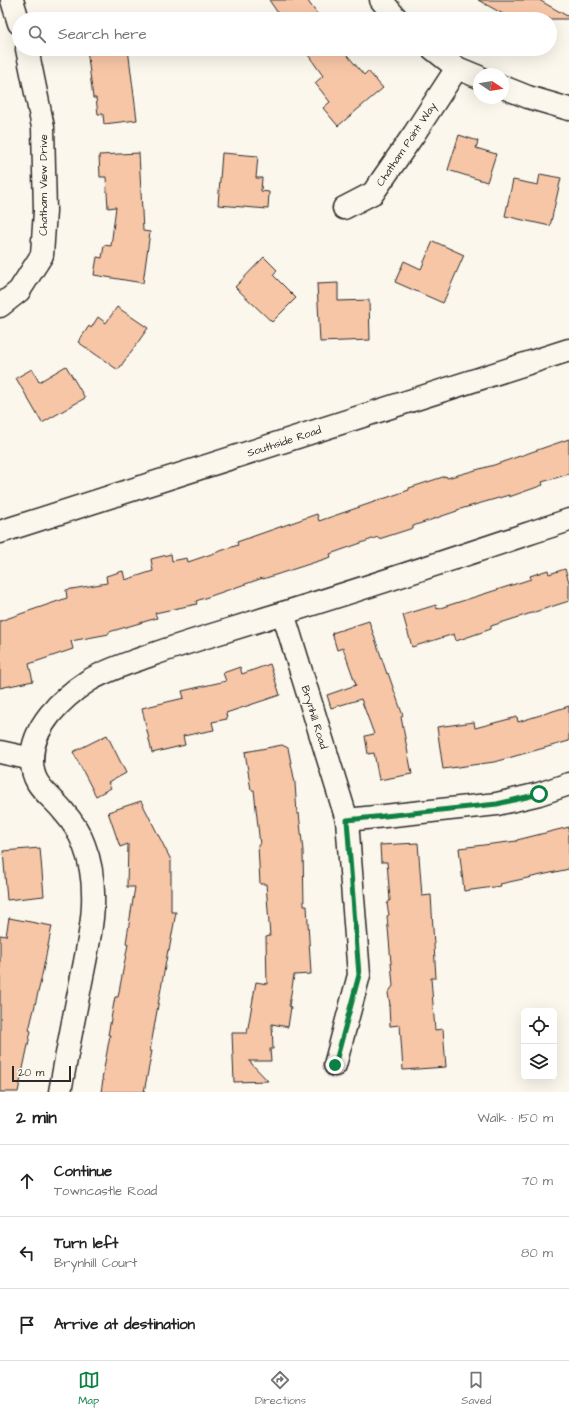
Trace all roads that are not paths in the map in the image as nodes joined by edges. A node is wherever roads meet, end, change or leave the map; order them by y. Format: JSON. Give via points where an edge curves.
{"nodes":[{"id":1,"x":12,"y":0,"type":"edge"},
{"id":2,"x":381,"y":0,"type":"edge"},
{"id":3,"x":16,"y":12,"type":"edge"},
{"id":4,"x":391,"y":12,"type":"edge"},
{"id":5,"x":28,"y":56,"type":"edge"},
{"id":6,"x":442,"y":56,"type":"edge"},
{"id":7,"x":457,"y":68,"type":"junction"},
{"id":8,"x":473,"y":75,"type":"edge"},
{"id":9,"x":509,"y":89,"type":"edge"},
{"id":10,"x":569,"y":109,"type":"edge"},
{"id":11,"x":344,"y":208,"type":"dead end"},
{"id":12,"x":0,"y":306,"type":"edge"},
{"id":13,"x":569,"y":350,"type":"edge"},
{"id":14,"x":569,"y":520,"type":"edge"},
{"id":15,"x":0,"y":532,"type":"edge"},
{"id":16,"x":283,"y":613,"type":"junction"},
{"id":17,"x":0,"y":752,"type":"edge"},
{"id":18,"x":32,"y":759,"type":"junction"},
{"id":19,"x":569,"y":784,"type":"edge"},
{"id":20,"x":347,"y":820,"type":"junction"},
{"id":21,"x":335,"y":1065,"type":"dead end"},
{"id":22,"x":60,"y":1092,"type":"edge"}],
"edges":[{"from":1,"to":3,"type":"street"},
{"from":2,"to":4,"type":"street"},
{"from":5,"to":12,"type":"street","name":"Chatham View Drive","via":[[43,127],[46,211],[42,255],[19,291]]},
{"from":6,"to":7,"type":"street"},
{"from":7,"to":8,"type":"street"},
{"from":7,"to":11,"type":"street","name":"Chatham Point Way","via":[[373,193]]},
{"from":9,"to":10,"type":"street"},
{"from":13,"to":15,"type":"street","name":"Southside Road"},
{"from":14,"to":16,"type":"street"},
{"from":16,"to":18,"type":"street","via":[[164,650],[89,681],[66,698],[47,718],[34,745]]},
{"from":16,"to":20,"type":"street","name":"Brynhill Road"},
{"from":17,"to":18,"type":"street"},
{"from":18,"to":22,"type":"street","via":[[39,787],[64,811],[84,845],[92,884],[93,918]]},
{"from":19,"to":20,"type":"street","via":[[497,804]]},
{"from":20,"to":21,"type":"street","name":"Brynhill Road","via":[[359,975]]}]}
